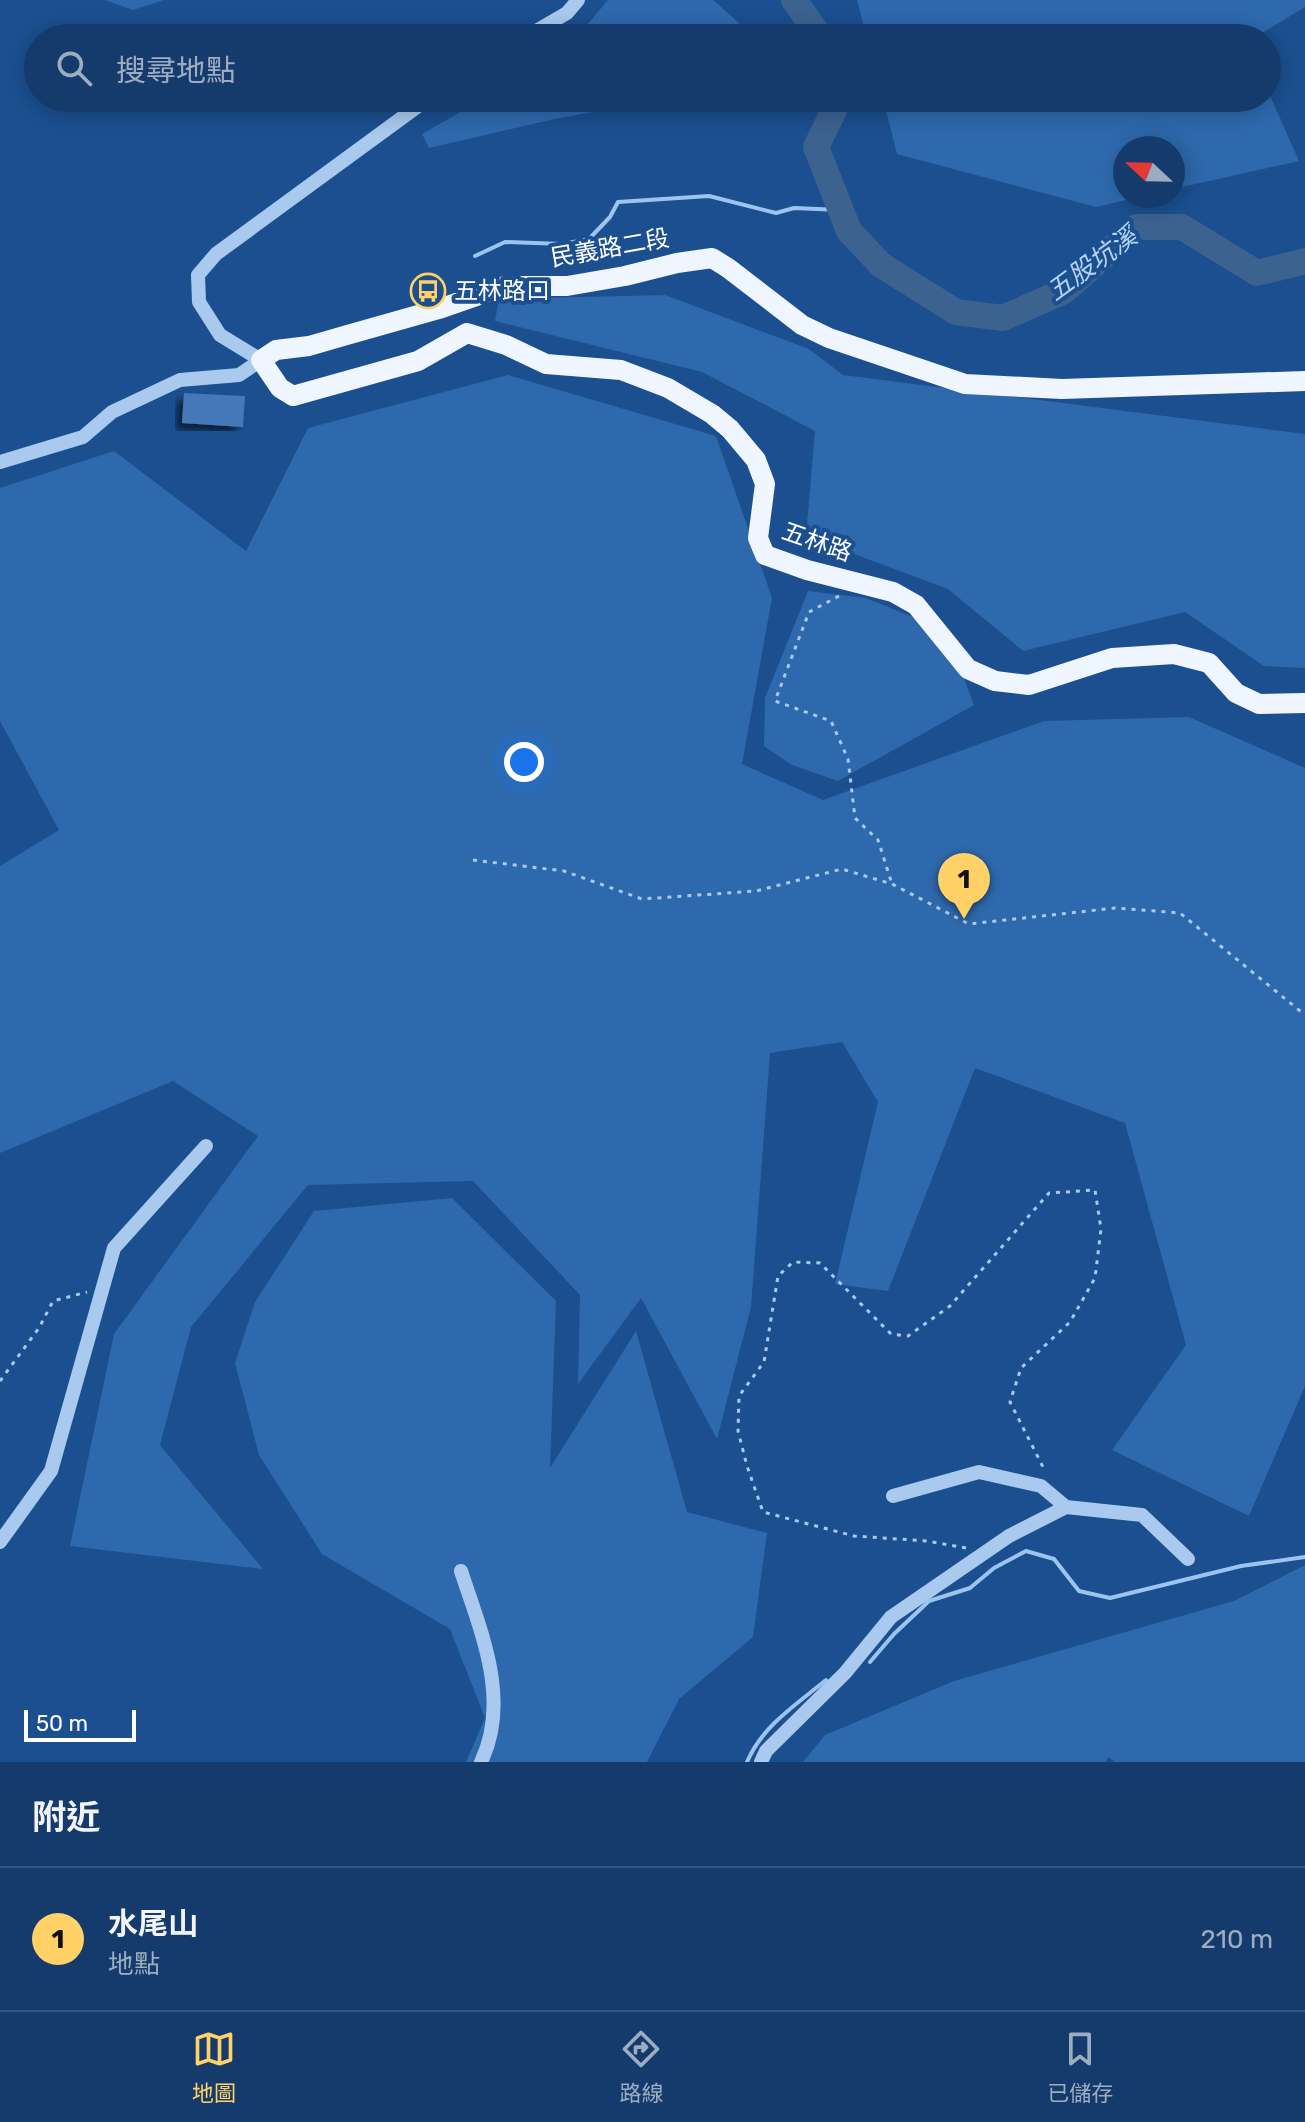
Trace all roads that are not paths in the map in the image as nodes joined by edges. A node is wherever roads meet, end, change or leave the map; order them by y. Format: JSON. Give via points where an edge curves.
{"nodes":[{"id":1,"x":578,"y":0,"type":"edge"},
{"id":2,"x":548,"y":24,"type":"edge"},
{"id":3,"x":410,"y":112,"type":"edge"},
{"id":4,"x":261,"y":360,"type":"junction"},
{"id":5,"x":1305,"y":381,"type":"edge"},
{"id":6,"x":0,"y":462,"type":"edge"},
{"id":7,"x":1305,"y":703,"type":"edge"},
{"id":8,"x":206,"y":1146,"type":"dead end"},
{"id":9,"x":893,"y":1496,"type":"dead end"},
{"id":10,"x":1066,"y":1507,"type":"junction"},
{"id":11,"x":0,"y":1542,"type":"edge"},
{"id":12,"x":1188,"y":1559,"type":"dead end"},
{"id":13,"x":461,"y":1571,"type":"dead end"},
{"id":14,"x":481,"y":1762,"type":"edge"},
{"id":15,"x":761,"y":1762,"type":"edge"}],
"edges":[{"from":1,"to":2,"type":"street"},
{"from":3,"to":4,"type":"street","via":[[216,254],[198,275],[199,302],[220,335]]},
{"from":4,"to":5,"type":"main road","name":"民義路二段","via":[[276,350],[309,346],[505,286],[567,286],[712,258],[816,332],[965,384],[1062,389]]},
{"from":4,"to":6,"type":"street","via":[[239,375],[180,380],[112,412],[83,437]]},
{"from":4,"to":7,"type":"main road","name":"五林路","via":[[280,388],[293,396],[418,361],[467,333],[546,364],[621,370],[668,388],[712,414],[756,460],[765,484],[758,538],[765,555],[893,592],[916,605],[968,669],[995,681],[1029,685],[1112,658],[1174,654],[1209,663],[1236,693],[1259,704]]},
{"from":8,"to":11,"type":"street","via":[[114,1248],[51,1471]]},
{"from":9,"to":10,"type":"street","via":[[979,1472],[1041,1486]]},
{"from":10,"to":12,"type":"street","via":[[1142,1515]]},
{"from":10,"to":15,"type":"street","via":[[1009,1536],[891,1617]]},
{"from":13,"to":14,"type":"street","via":[[490,1660],[494,1720]]}]}
